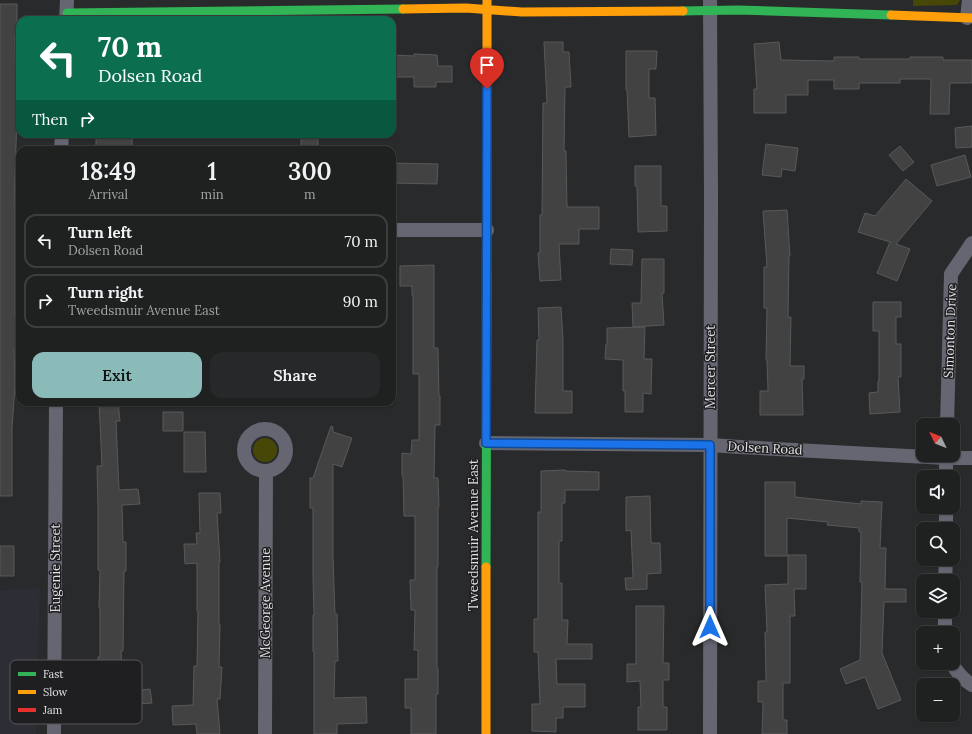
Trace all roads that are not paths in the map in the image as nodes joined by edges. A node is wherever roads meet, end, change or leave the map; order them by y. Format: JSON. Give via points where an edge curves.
{"nodes":[{"id":1,"x":487,"y":0,"type":"edge"},
{"id":2,"x":969,"y":0,"type":"edge"},
{"id":3,"x":710,"y":5,"type":"edge"},
{"id":4,"x":487,"y":10,"type":"junction"},
{"id":5,"x":67,"y":11,"type":"edge"},
{"id":6,"x":970,"y":18,"type":"edge"},
{"id":7,"x":396,"y":230,"type":"edge"},
{"id":8,"x":487,"y":230,"type":"junction"},
{"id":9,"x":972,"y":243,"type":"edge"},
{"id":10,"x":56,"y":406,"type":"edge"},
{"id":11,"x":947,"y":418,"type":"edge"},
{"id":12,"x":486,"y":443,"type":"junction"},
{"id":13,"x":710,"y":445,"type":"junction"},
{"id":14,"x":916,"y":455,"type":"edge"},
{"id":15,"x":960,"y":457,"type":"edge"},
{"id":16,"x":972,"y":458,"type":"edge"},
{"id":17,"x":266,"y":471,"type":"dead end"},
{"id":18,"x":54,"y":660,"type":"edge"},
{"id":19,"x":956,"y":670,"type":"edge"},
{"id":20,"x":972,"y":685,"type":"edge"},
{"id":21,"x":54,"y":724,"type":"edge"},
{"id":22,"x":54,"y":734,"type":"edge"},
{"id":23,"x":265,"y":734,"type":"edge"},
{"id":24,"x":486,"y":734,"type":"edge"},
{"id":25,"x":710,"y":734,"type":"edge"}],
"edges":[{"from":1,"to":4,"type":"street","name":"Tweedsmuir Avenue East"},
{"from":2,"to":6,"type":"street"},
{"from":3,"to":4,"type":"street","via":[[522,12]]},
{"from":3,"to":6,"type":"street","via":[[738,10]]},
{"from":3,"to":13,"type":"street","name":"Mercer Street"},
{"from":4,"to":5,"type":"street","via":[[466,8]]},
{"from":4,"to":8,"type":"street","name":"Tweedsmuir Avenue East"},
{"from":7,"to":8,"type":"street"},
{"from":8,"to":12,"type":"street","name":"Tweedsmuir Avenue East"},
{"from":9,"to":11,"type":"street","name":"Simonton Drive","via":[[951,274]]},
{"from":10,"to":18,"type":"street","name":"Eugenie Street"},
{"from":12,"to":13,"type":"street","name":"Dolsen Road"},
{"from":12,"to":24,"type":"street","name":"Tweedsmuir Avenue East"},
{"from":13,"to":14,"type":"street","name":"Dolsen Road"},
{"from":13,"to":25,"type":"street","name":"Mercer Street"},
{"from":15,"to":16,"type":"street","name":"Dolsen Road"},
{"from":17,"to":23,"type":"street","name":"McGeorge Avenue"},
{"from":19,"to":20,"type":"street"},
{"from":21,"to":22,"type":"street","name":"Eugenie Street"}]}
